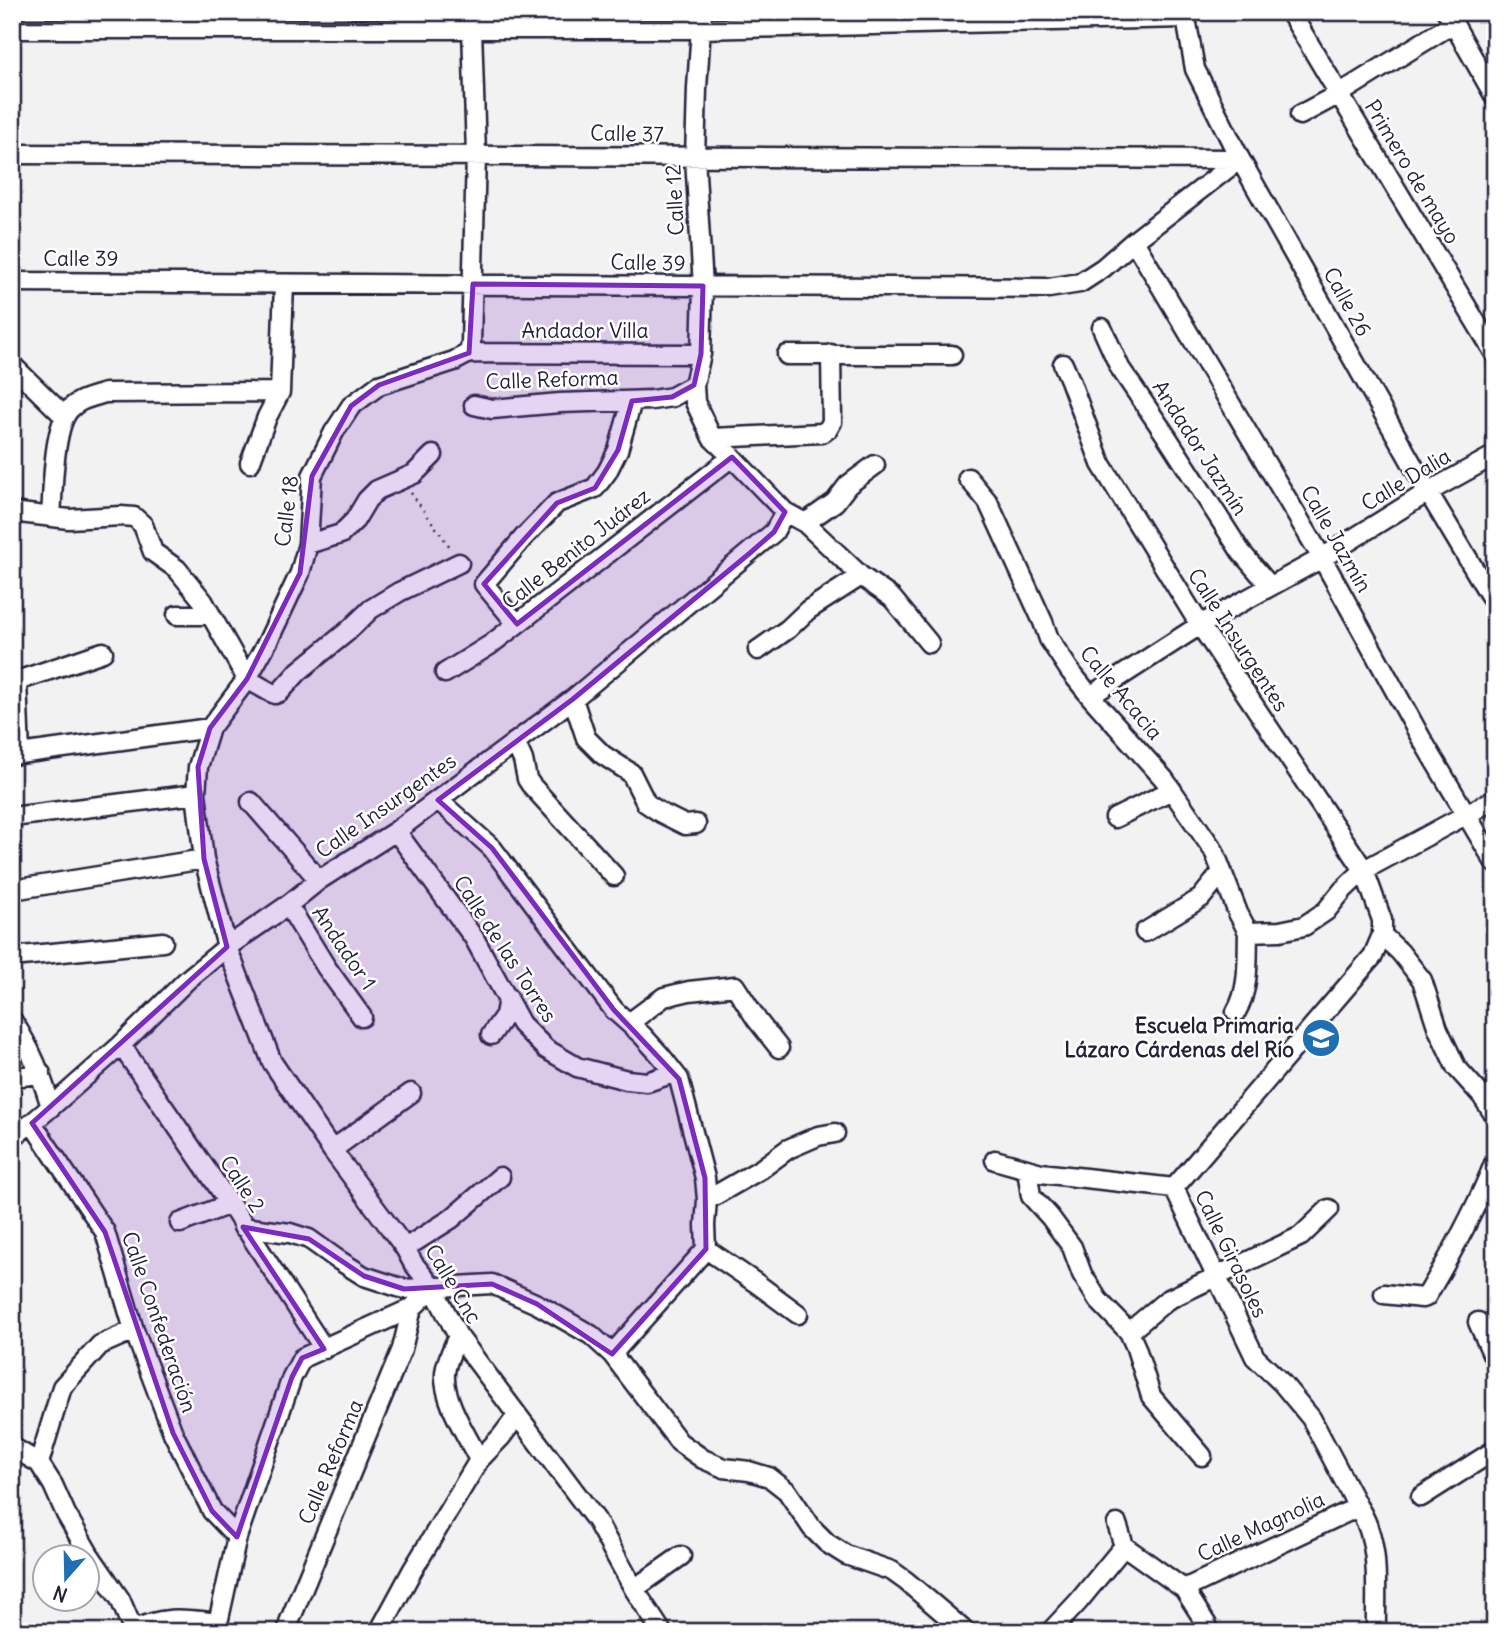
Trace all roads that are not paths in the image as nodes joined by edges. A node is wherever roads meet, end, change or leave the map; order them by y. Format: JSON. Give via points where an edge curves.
{"nodes":[{"id":1,"x":1290,"y":12,"type":"edge"},
{"id":2,"x":1184,"y":15,"type":"edge"},
{"id":3,"x":1451,"y":18,"type":"edge"},
{"id":4,"x":470,"y":20,"type":"edge"},
{"id":5,"x":701,"y":20,"type":"edge"},
{"id":6,"x":12,"y":29,"type":"edge"},
{"id":7,"x":1339,"y":94,"type":"junction"},
{"id":8,"x":1495,"y":97,"type":"edge"},
{"id":9,"x":1300,"y":116,"type":"dead end"},
{"id":10,"x":12,"y":155,"type":"edge"},
{"id":11,"x":476,"y":155,"type":"junction"},
{"id":12,"x":695,"y":158,"type":"junction"},
{"id":13,"x":1240,"y":159,"type":"junction"},
{"id":14,"x":1135,"y":241,"type":"junction"},
{"id":15,"x":12,"y":282,"type":"edge"},
{"id":16,"x":284,"y":284,"type":"junction"},
{"id":17,"x":473,"y":284,"type":"junction"},
{"id":18,"x":703,"y":286,"type":"junction"},
{"id":19,"x":1102,"y":328,"type":"dead end"},
{"id":20,"x":469,"y":353,"type":"junction"},
{"id":21,"x":701,"y":354,"type":"junction"},
{"id":22,"x":831,"y":354,"type":"junction"},
{"id":23,"x":1495,"y":354,"type":"edge"},
{"id":24,"x":787,"y":355,"type":"dead end"},
{"id":25,"x":952,"y":355,"type":"dead end"},
{"id":26,"x":1063,"y":364,"type":"dead end"},
{"id":27,"x":12,"y":365,"type":"edge"},
{"id":28,"x":694,"y":385,"type":"junction"},
{"id":29,"x":280,"y":392,"type":"junction"},
{"id":30,"x":632,"y":401,"type":"junction"},
{"id":31,"x":474,"y":405,"type":"dead end"},
{"id":32,"x":64,"y":416,"type":"junction"},
{"id":33,"x":712,"y":438,"type":"junction"},
{"id":34,"x":433,"y":455,"type":"dead end"},
{"id":35,"x":1495,"y":456,"type":"edge"},
{"id":36,"x":732,"y":457,"type":"junction"},
{"id":37,"x":250,"y":463,"type":"dead end"},
{"id":38,"x":875,"y":465,"type":"dead end"},
{"id":39,"x":968,"y":478,"type":"dead end"},
{"id":40,"x":1428,"y":492,"type":"junction"},
{"id":41,"x":12,"y":512,"type":"edge"},
{"id":42,"x":785,"y":512,"type":"junction"},
{"id":43,"x":51,"y":517,"type":"junction"},
{"id":44,"x":805,"y":523,"type":"junction"},
{"id":45,"x":308,"y":544,"type":"junction"},
{"id":46,"x":1322,"y":558,"type":"junction"},
{"id":47,"x":459,"y":563,"type":"road end"},
{"id":48,"x":861,"y":576,"type":"junction"},
{"id":49,"x":1270,"y":586,"type":"junction"},
{"id":50,"x":1495,"y":604,"type":"edge"},
{"id":51,"x":177,"y":615,"type":"dead end"},
{"id":52,"x":211,"y":615,"type":"junction"},
{"id":53,"x":517,"y":624,"type":"junction"},
{"id":54,"x":1200,"y":625,"type":"junction"},
{"id":55,"x":929,"y":643,"type":"dead end"},
{"id":56,"x":758,"y":650,"type":"dead end"},
{"id":57,"x":103,"y":652,"type":"dead end"},
{"id":58,"x":445,"y":673,"type":"dead end"},
{"id":59,"x":247,"y":679,"type":"junction"},
{"id":60,"x":15,"y":680,"type":"edge"},
{"id":61,"x":1090,"y":696,"type":"junction"},
{"id":62,"x":573,"y":699,"type":"junction"},
{"id":63,"x":210,"y":728,"type":"junction"},
{"id":64,"x":515,"y":742,"type":"junction"},
{"id":65,"x":16,"y":754,"type":"edge"},
{"id":66,"x":1172,"y":790,"type":"junction"},
{"id":67,"x":196,"y":794,"type":"junction"},
{"id":68,"x":1495,"y":799,"type":"edge"},
{"id":69,"x":438,"y":800,"type":"junction"},
{"id":70,"x":251,"y":802,"type":"dead end"},
{"id":71,"x":1467,"y":813,"type":"junction"},
{"id":72,"x":12,"y":817,"type":"edge"},
{"id":73,"x":1115,"y":818,"type":"dead end"},
{"id":74,"x":696,"y":824,"type":"dead end"},
{"id":75,"x":396,"y":831,"type":"junction"},
{"id":76,"x":204,"y":859,"type":"junction"},
{"id":77,"x":1495,"y":863,"type":"edge"},
{"id":78,"x":1364,"y":870,"type":"junction"},
{"id":79,"x":1222,"y":872,"type":"junction"},
{"id":80,"x":614,"y":876,"type":"dead end"},
{"id":81,"x":319,"y":880,"type":"junction"},
{"id":82,"x":12,"y":890,"type":"edge"},
{"id":83,"x":288,"y":905,"type":"junction"},
{"id":84,"x":1146,"y":932,"type":"dead end"},
{"id":85,"x":1248,"y":932,"type":"junction"},
{"id":86,"x":1382,"y":935,"type":"junction"},
{"id":87,"x":163,"y":942,"type":"dead end"},
{"id":88,"x":227,"y":947,"type":"junction"},
{"id":89,"x":12,"y":957,"type":"edge"},
{"id":90,"x":508,"y":998,"type":"junction"},
{"id":91,"x":1236,"y":1012,"type":"dead end"},
{"id":92,"x":362,"y":1017,"type":"dead end"},
{"id":93,"x":12,"y":1020,"type":"edge"},
{"id":94,"x":629,"y":1023,"type":"junction"},
{"id":95,"x":491,"y":1035,"type":"dead end"},
{"id":96,"x":121,"y":1045,"type":"junction"},
{"id":97,"x":779,"y":1048,"type":"dead end"},
{"id":98,"x":674,"y":1073,"type":"junction"},
{"id":99,"x":41,"y":1074,"type":"junction"},
{"id":100,"x":12,"y":1077,"type":"edge"},
{"id":101,"x":411,"y":1093,"type":"dead end"},
{"id":102,"x":51,"y":1107,"type":"junction"},
{"id":103,"x":1495,"y":1116,"type":"edge"},
{"id":104,"x":32,"y":1123,"type":"junction"},
{"id":105,"x":835,"y":1133,"type":"dead end"},
{"id":106,"x":12,"y":1136,"type":"edge"},
{"id":107,"x":332,"y":1150,"type":"junction"},
{"id":108,"x":995,"y":1160,"type":"dead end"},
{"id":109,"x":1495,"y":1161,"type":"edge"},
{"id":110,"x":1027,"y":1169,"type":"junction"},
{"id":111,"x":500,"y":1177,"type":"dead end"},
{"id":112,"x":1174,"y":1188,"type":"junction"},
{"id":113,"x":707,"y":1200,"type":"junction"},
{"id":114,"x":229,"y":1204,"type":"junction"},
{"id":115,"x":1329,"y":1209,"type":"dead end"},
{"id":116,"x":180,"y":1223,"type":"dead end"},
{"id":117,"x":243,"y":1227,"type":"junction"},
{"id":118,"x":405,"y":1248,"type":"junction"},
{"id":119,"x":706,"y":1249,"type":"junction"},
{"id":120,"x":1216,"y":1277,"type":"junction"},
{"id":121,"x":433,"y":1288,"type":"junction"},
{"id":122,"x":1384,"y":1294,"type":"dead end"},
{"id":123,"x":412,"y":1308,"type":"junction"},
{"id":124,"x":798,"y":1314,"type":"dead end"},
{"id":125,"x":1478,"y":1322,"type":"dead end"},
{"id":126,"x":134,"y":1330,"type":"junction"},
{"id":127,"x":1129,"y":1332,"type":"junction"},
{"id":128,"x":458,"y":1336,"type":"junction"},
{"id":129,"x":324,"y":1349,"type":"junction"},
{"id":130,"x":612,"y":1354,"type":"junction"},
{"id":131,"x":1495,"y":1360,"type":"edge"},
{"id":132,"x":517,"y":1416,"type":"junction"},
{"id":133,"x":12,"y":1447,"type":"edge"},
{"id":134,"x":1495,"y":1450,"type":"edge"},
{"id":135,"x":1202,"y":1455,"type":"dead end"},
{"id":136,"x":479,"y":1460,"type":"junction"},
{"id":137,"x":39,"y":1463,"type":"junction"},
{"id":138,"x":1420,"y":1497,"type":"dead end"},
{"id":139,"x":1358,"y":1507,"type":"junction"},
{"id":140,"x":1117,"y":1524,"type":"dead end"},
{"id":141,"x":237,"y":1537,"type":"junction"},
{"id":142,"x":1124,"y":1546,"type":"junction"},
{"id":143,"x":681,"y":1556,"type":"dead end"},
{"id":144,"x":634,"y":1589,"type":"junction"},
{"id":145,"x":1184,"y":1589,"type":"junction"},
{"id":146,"x":221,"y":1627,"type":"edge"},
{"id":147,"x":1205,"y":1628,"type":"edge"},
{"id":148,"x":132,"y":1631,"type":"edge"},
{"id":149,"x":287,"y":1632,"type":"edge"},
{"id":150,"x":379,"y":1632,"type":"edge"},
{"id":151,"x":662,"y":1632,"type":"edge"},
{"id":152,"x":965,"y":1632,"type":"edge"},
{"id":153,"x":1050,"y":1632,"type":"edge"},
{"id":154,"x":1225,"y":1632,"type":"edge"},
{"id":155,"x":1376,"y":1632,"type":"edge"}],
"edges":[{"from":1,"to":7,"type":"street","name":"Primero de mayo"},
{"from":2,"to":5,"type":"street"},
{"from":2,"to":13,"type":"street","name":"Calle 26","via":[[1195,69]]},
{"from":3,"to":7,"type":"street"},
{"from":3,"to":8,"type":"street"},
{"from":4,"to":5,"type":"street"},
{"from":4,"to":6,"type":"street"},
{"from":4,"to":11,"type":"street"},
{"from":5,"to":12,"type":"street","name":"Calle 12"},
{"from":7,"to":9,"type":"street"},
{"from":7,"to":23,"type":"street","name":"Primero de mayo"},
{"from":10,"to":11,"type":"street","name":"Calle 37"},
{"from":11,"to":12,"type":"street","name":"Calle 37"},
{"from":11,"to":17,"type":"street"},
{"from":12,"to":13,"type":"street","name":"Calle 37"},
{"from":12,"to":18,"type":"street","name":"Calle 12"},
{"from":13,"to":14,"type":"street","name":"Calle 39"},
{"from":13,"to":40,"type":"street","name":"Calle 26"},
{"from":14,"to":18,"type":"street","name":"Calle 39","via":[[1080,283],[1049,288]]},
{"from":14,"to":46,"type":"street","name":"Calle Jazmín"},
{"from":15,"to":16,"type":"street","name":"Calle 39"},
{"from":16,"to":17,"type":"street","name":"Calle 39"},
{"from":16,"to":29,"type":"street"},
{"from":17,"to":18,"type":"street","name":"Calle 39"},
{"from":17,"to":20,"type":"street"},
{"from":18,"to":21,"type":"street","name":"Calle 12"},
{"from":19,"to":49,"type":"street","name":"Andador Jazmín","via":[[1120,368],[1241,552]]},
{"from":20,"to":21,"type":"street","name":"Andador Villa"},
{"from":20,"to":45,"type":"street","name":"Calle 18","via":[[379,385],[351,406],[312,476]]},
{"from":21,"to":28,"type":"street","name":"Calle 12"},
{"from":22,"to":24,"type":"street"},
{"from":22,"to":25,"type":"street"},
{"from":22,"to":33,"type":"street","via":[[832,422],[828,429],[822,433]]},
{"from":26,"to":54,"type":"street","name":"Calle Insurgentes","via":[[1101,464]]},
{"from":27,"to":32,"type":"street"},
{"from":28,"to":30,"type":"street","name":"Calle Reforma","via":[[672,397]]},
{"from":28,"to":33,"type":"street","via":[[695,402]]},
{"from":29,"to":32,"type":"street","via":[[105,393],[82,400]]},
{"from":29,"to":37,"type":"street"},
{"from":30,"to":31,"type":"street","name":"Calle Reforma","via":[[492,409]]},
{"from":30,"to":53,"type":"street","via":[[618,450],[595,488],[557,503],[484,584]]},
{"from":32,"to":43,"type":"street","via":[[58,434]]},
{"from":33,"to":36,"type":"street"},
{"from":34,"to":45,"type":"street","via":[[414,474],[377,490],[341,534]]},
{"from":35,"to":40,"type":"street","name":"Calle Dalia"},
{"from":36,"to":42,"type":"street"},
{"from":36,"to":53,"type":"street","name":"Calle Benito Juárez"},
{"from":38,"to":44,"type":"street"},
{"from":39,"to":61,"type":"street","name":"Calle Acacia","via":[[988,502],[1049,639]]},
{"from":40,"to":46,"type":"street","name":"Calle Dalia"},
{"from":40,"to":50,"type":"street","name":"Calle 26"},
{"from":41,"to":43,"type":"street"},
{"from":42,"to":44,"type":"street"},
{"from":42,"to":62,"type":"street","name":"Calle Insurgentes","via":[[774,533]]},
{"from":43,"to":52,"type":"street","via":[[134,517],[143,525],[153,552],[177,569]]},
{"from":44,"to":48,"type":"street"},
{"from":45,"to":59,"type":"street","name":"Calle 18","via":[[300,573]]},
{"from":46,"to":49,"type":"street","name":"Calle Dalia"},
{"from":46,"to":71,"type":"street","name":"Calle Jazmín"},
{"from":47,"to":59,"type":"street","via":[[371,609],[280,692],[275,694]]},
{"from":48,"to":55,"type":"street","via":[[892,598]]},
{"from":48,"to":56,"type":"street"},
{"from":49,"to":54,"type":"street","name":"Calle Dalia"},
{"from":51,"to":52,"type":"street"},
{"from":52,"to":59,"type":"street"},
{"from":53,"to":58,"type":"street","name":"Calle Benito Juárez"},
{"from":54,"to":61,"type":"street","name":"Calle Dalia"},
{"from":54,"to":78,"type":"street","name":"Calle Insurgentes"},
{"from":57,"to":60,"type":"street"},
{"from":59,"to":63,"type":"street","name":"Calle 18"},
{"from":60,"to":65,"type":"street"},
{"from":61,"to":66,"type":"street","name":"Calle Acacia"},
{"from":62,"to":64,"type":"street","name":"Calle Insurgentes"},
{"from":62,"to":74,"type":"street","via":[[586,738],[631,773],[646,803],[685,825]]},
{"from":63,"to":65,"type":"street"},
{"from":63,"to":67,"type":"street","name":"Calle 18","via":[[198,767]]},
{"from":64,"to":69,"type":"street","name":"Calle Insurgentes"},
{"from":64,"to":80,"type":"street","via":[[531,785]]},
{"from":66,"to":73,"type":"street"},
{"from":66,"to":79,"type":"street","name":"Calle Acacia","via":[[1214,851]]},
{"from":67,"to":72,"type":"street"},
{"from":67,"to":76,"type":"street","name":"Calle 18"},
{"from":68,"to":71,"type":"street"},
{"from":69,"to":75,"type":"street","name":"Calle Insurgentes"},
{"from":69,"to":94,"type":"street","via":[[492,848],[614,1010]]},
{"from":70,"to":81,"type":"street"},
{"from":71,"to":77,"type":"street","name":"Calle Jazmín"},
{"from":71,"to":78,"type":"street"},
{"from":75,"to":81,"type":"street","name":"Calle Insurgentes"},
{"from":75,"to":90,"type":"street","name":"Calle de las Torres","via":[[474,938]]},
{"from":76,"to":82,"type":"street"},
{"from":76,"to":88,"type":"street","name":"Calle 18"},
{"from":78,"to":85,"type":"street","via":[[1326,911],[1304,926]]},
{"from":78,"to":86,"type":"street","name":"Calle Insurgentes","via":[[1382,920]]},
{"from":79,"to":84,"type":"street","via":[[1201,898]]},
{"from":79,"to":85,"type":"street","name":"Calle Acacia"},
{"from":81,"to":83,"type":"street","name":"Calle Insurgentes"},
{"from":83,"to":88,"type":"street","name":"Calle Insurgentes"},
{"from":83,"to":92,"type":"street","name":"Andador 1"},
{"from":85,"to":91,"type":"street","via":[[1245,986]]},
{"from":86,"to":103,"type":"street","via":[[1422,980],[1456,1067]]},
{"from":86,"to":112,"type":"street","name":"Calle Girasoles","via":[[1373,956]]},
{"from":87,"to":89,"type":"street"},
{"from":88,"to":96,"type":"street","name":"Calle Insurgentes"},
{"from":88,"to":107,"type":"street","name":"Calle Cnc","via":[[272,1062]]},
{"from":90,"to":95,"type":"street","via":[[505,1015]]},
{"from":90,"to":98,"type":"street","name":"Calle de las Torres","via":[[522,1024],[546,1049],[577,1067],[647,1082]]},
{"from":93,"to":99,"type":"street"},
{"from":94,"to":97,"type":"street","via":[[664,997],[735,986]]},
{"from":94,"to":98,"type":"street"},
{"from":96,"to":102,"type":"street","name":"Calle Insurgentes"},
{"from":96,"to":114,"type":"street","name":"Calle 2"},
{"from":98,"to":113,"type":"street","via":[[696,1139]]},
{"from":99,"to":100,"type":"street"},
{"from":99,"to":102,"type":"street"},
{"from":101,"to":107,"type":"street"},
{"from":102,"to":104,"type":"street","name":"Calle Insurgentes"},
{"from":104,"to":106,"type":"street","name":"Calle Insurgentes"},
{"from":104,"to":126,"type":"street","name":"Calle Confederación","via":[[105,1232]]},
{"from":105,"to":113,"type":"street","via":[[788,1149]]},
{"from":107,"to":118,"type":"street","name":"Calle Cnc"},
{"from":108,"to":110,"type":"street"},
{"from":109,"to":122,"type":"street","via":[[1426,1297]]},
{"from":110,"to":112,"type":"street"},
{"from":110,"to":127,"type":"street","via":[[1031,1196],[1072,1247],[1098,1300]]},
{"from":111,"to":118,"type":"street","via":[[452,1219]]},
{"from":112,"to":120,"type":"street","name":"Calle Girasoles"},
{"from":113,"to":119,"type":"street"},
{"from":114,"to":116,"type":"street"},
{"from":114,"to":117,"type":"street","name":"Calle 2"},
{"from":115,"to":120,"type":"street","via":[[1301,1236]]},
{"from":117,"to":121,"type":"street","via":[[309,1239],[364,1276],[404,1289]]},
{"from":117,"to":129,"type":"street","name":"Calle 2"},
{"from":118,"to":121,"type":"street","name":"Calle Cnc"},
{"from":119,"to":124,"type":"street"},
{"from":119,"to":130,"type":"street"},
{"from":120,"to":127,"type":"street","via":[[1167,1300]]},
{"from":120,"to":139,"type":"street","name":"Calle Girasoles","via":[[1255,1357],[1311,1418]]},
{"from":121,"to":123,"type":"street"},
{"from":121,"to":128,"type":"street","name":"Calle Cnc"},
{"from":121,"to":130,"type":"street","via":[[492,1284],[591,1335]]},
{"from":123,"to":129,"type":"street"},
{"from":123,"to":149,"type":"street","name":"Calle Reforma","via":[[402,1349]]},
{"from":125,"to":131,"type":"street"},
{"from":126,"to":137,"type":"street","via":[[100,1345],[62,1387]]},
{"from":126,"to":141,"type":"street","name":"Calle Confederación","via":[[173,1433],[212,1511]]},
{"from":127,"to":135,"type":"street","via":[[1151,1396]]},
{"from":128,"to":132,"type":"street","name":"Calle Cnc"},
{"from":128,"to":136,"type":"street","via":[[445,1384]]},
{"from":129,"to":141,"type":"street","via":[[302,1358],[292,1377]]},
{"from":130,"to":152,"type":"street","via":[[679,1441],[724,1468],[769,1477],[787,1491],[827,1543],[846,1555],[892,1571]]},
{"from":132,"to":136,"type":"street"},
{"from":132,"to":144,"type":"street","name":"Calle Cnc","via":[[596,1520]]},
{"from":133,"to":137,"type":"street"},
{"from":134,"to":138,"type":"street"},
{"from":136,"to":150,"type":"street"},
{"from":137,"to":148,"type":"street","via":[[89,1554],[120,1599]]},
{"from":139,"to":145,"type":"street","name":"Calle Magnolia"},
{"from":139,"to":155,"type":"street","name":"Calle Girasoles","via":[[1375,1546]]},
{"from":140,"to":142,"type":"street"},
{"from":141,"to":146,"type":"street"},
{"from":142,"to":145,"type":"street"},
{"from":142,"to":153,"type":"street"},
{"from":143,"to":144,"type":"street"},
{"from":144,"to":151,"type":"street","name":"Calle Cnc"},
{"from":145,"to":147,"type":"street"},
{"from":146,"to":148,"type":"street","via":[[172,1618]]},
{"from":147,"to":154,"type":"street"}]}
